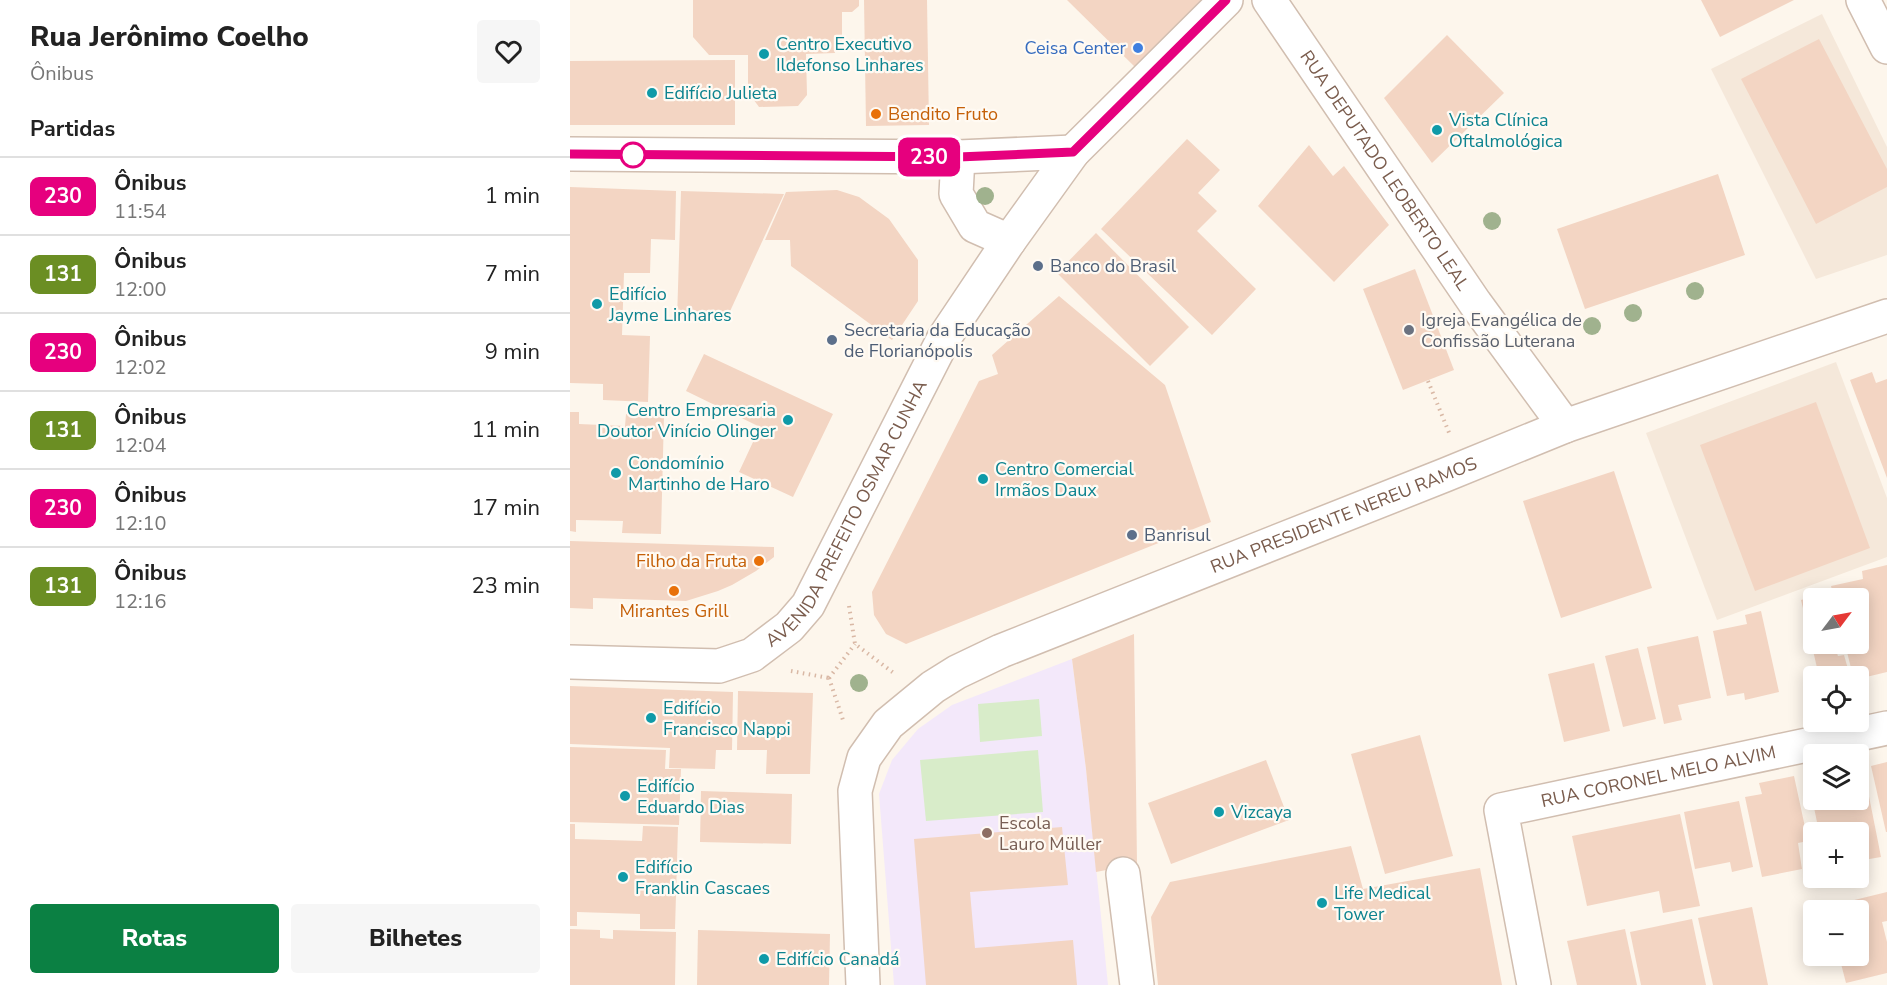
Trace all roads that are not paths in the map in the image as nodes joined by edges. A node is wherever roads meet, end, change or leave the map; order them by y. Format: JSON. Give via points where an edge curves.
{"nodes":[{"id":1,"x":1226,"y":0,"type":"edge"},
{"id":2,"x":1269,"y":0,"type":"edge"},
{"id":3,"x":1863,"y":0,"type":"edge"},
{"id":4,"x":1887,"y":47,"type":"edge"},
{"id":5,"x":1073,"y":152,"type":"junction"},
{"id":6,"x":570,"y":154,"type":"edge"},
{"id":7,"x":958,"y":157,"type":"junction"},
{"id":8,"x":1009,"y":241,"type":"junction"},
{"id":9,"x":1887,"y":316,"type":"edge"},
{"id":10,"x":1565,"y":426,"type":"junction"},
{"id":11,"x":570,"y":662,"type":"edge"},
{"id":12,"x":1887,"y":728,"type":"edge"},
{"id":13,"x":1123,"y":874,"type":"dead end"},
{"id":14,"x":863,"y":985,"type":"edge"},
{"id":15,"x":1137,"y":985,"type":"edge"},
{"id":16,"x":1534,"y":985,"type":"edge"}],
"edges":[{"from":1,"to":5,"type":"street","name":"AVENIDA PREFEITO OSMAR CUNHA"},
{"from":2,"to":10,"type":"street","name":"RUA DEPUTADO LEOBERTO LEAL"},
{"from":3,"to":4,"type":"street"},
{"from":5,"to":7,"type":"street"},
{"from":5,"to":8,"type":"street","name":"AVENIDA PREFEITO OSMAR CUNHA"},
{"from":6,"to":7,"type":"street"},
{"from":7,"to":8,"type":"street","via":[[956,194],[970,218],[975,226]]},
{"from":8,"to":11,"type":"street","name":"AVENIDA PREFEITO OSMAR CUNHA","via":[[944,338],[808,605],[789,627],[752,655],[719,666]]},
{"from":9,"to":10,"type":"street","name":"RUA PRESIDENTE NEREU RAMOS"},
{"from":10,"to":14,"type":"street","name":"RUA PRESIDENTE NEREU RAMOS","via":[[1000,651],[933,687],[888,724],[864,758],[855,791]]},
{"from":12,"to":16,"type":"street","name":"RUA CORONEL MELO ALVIM","via":[[1501,810]]},
{"from":13,"to":15,"type":"street"}]}
